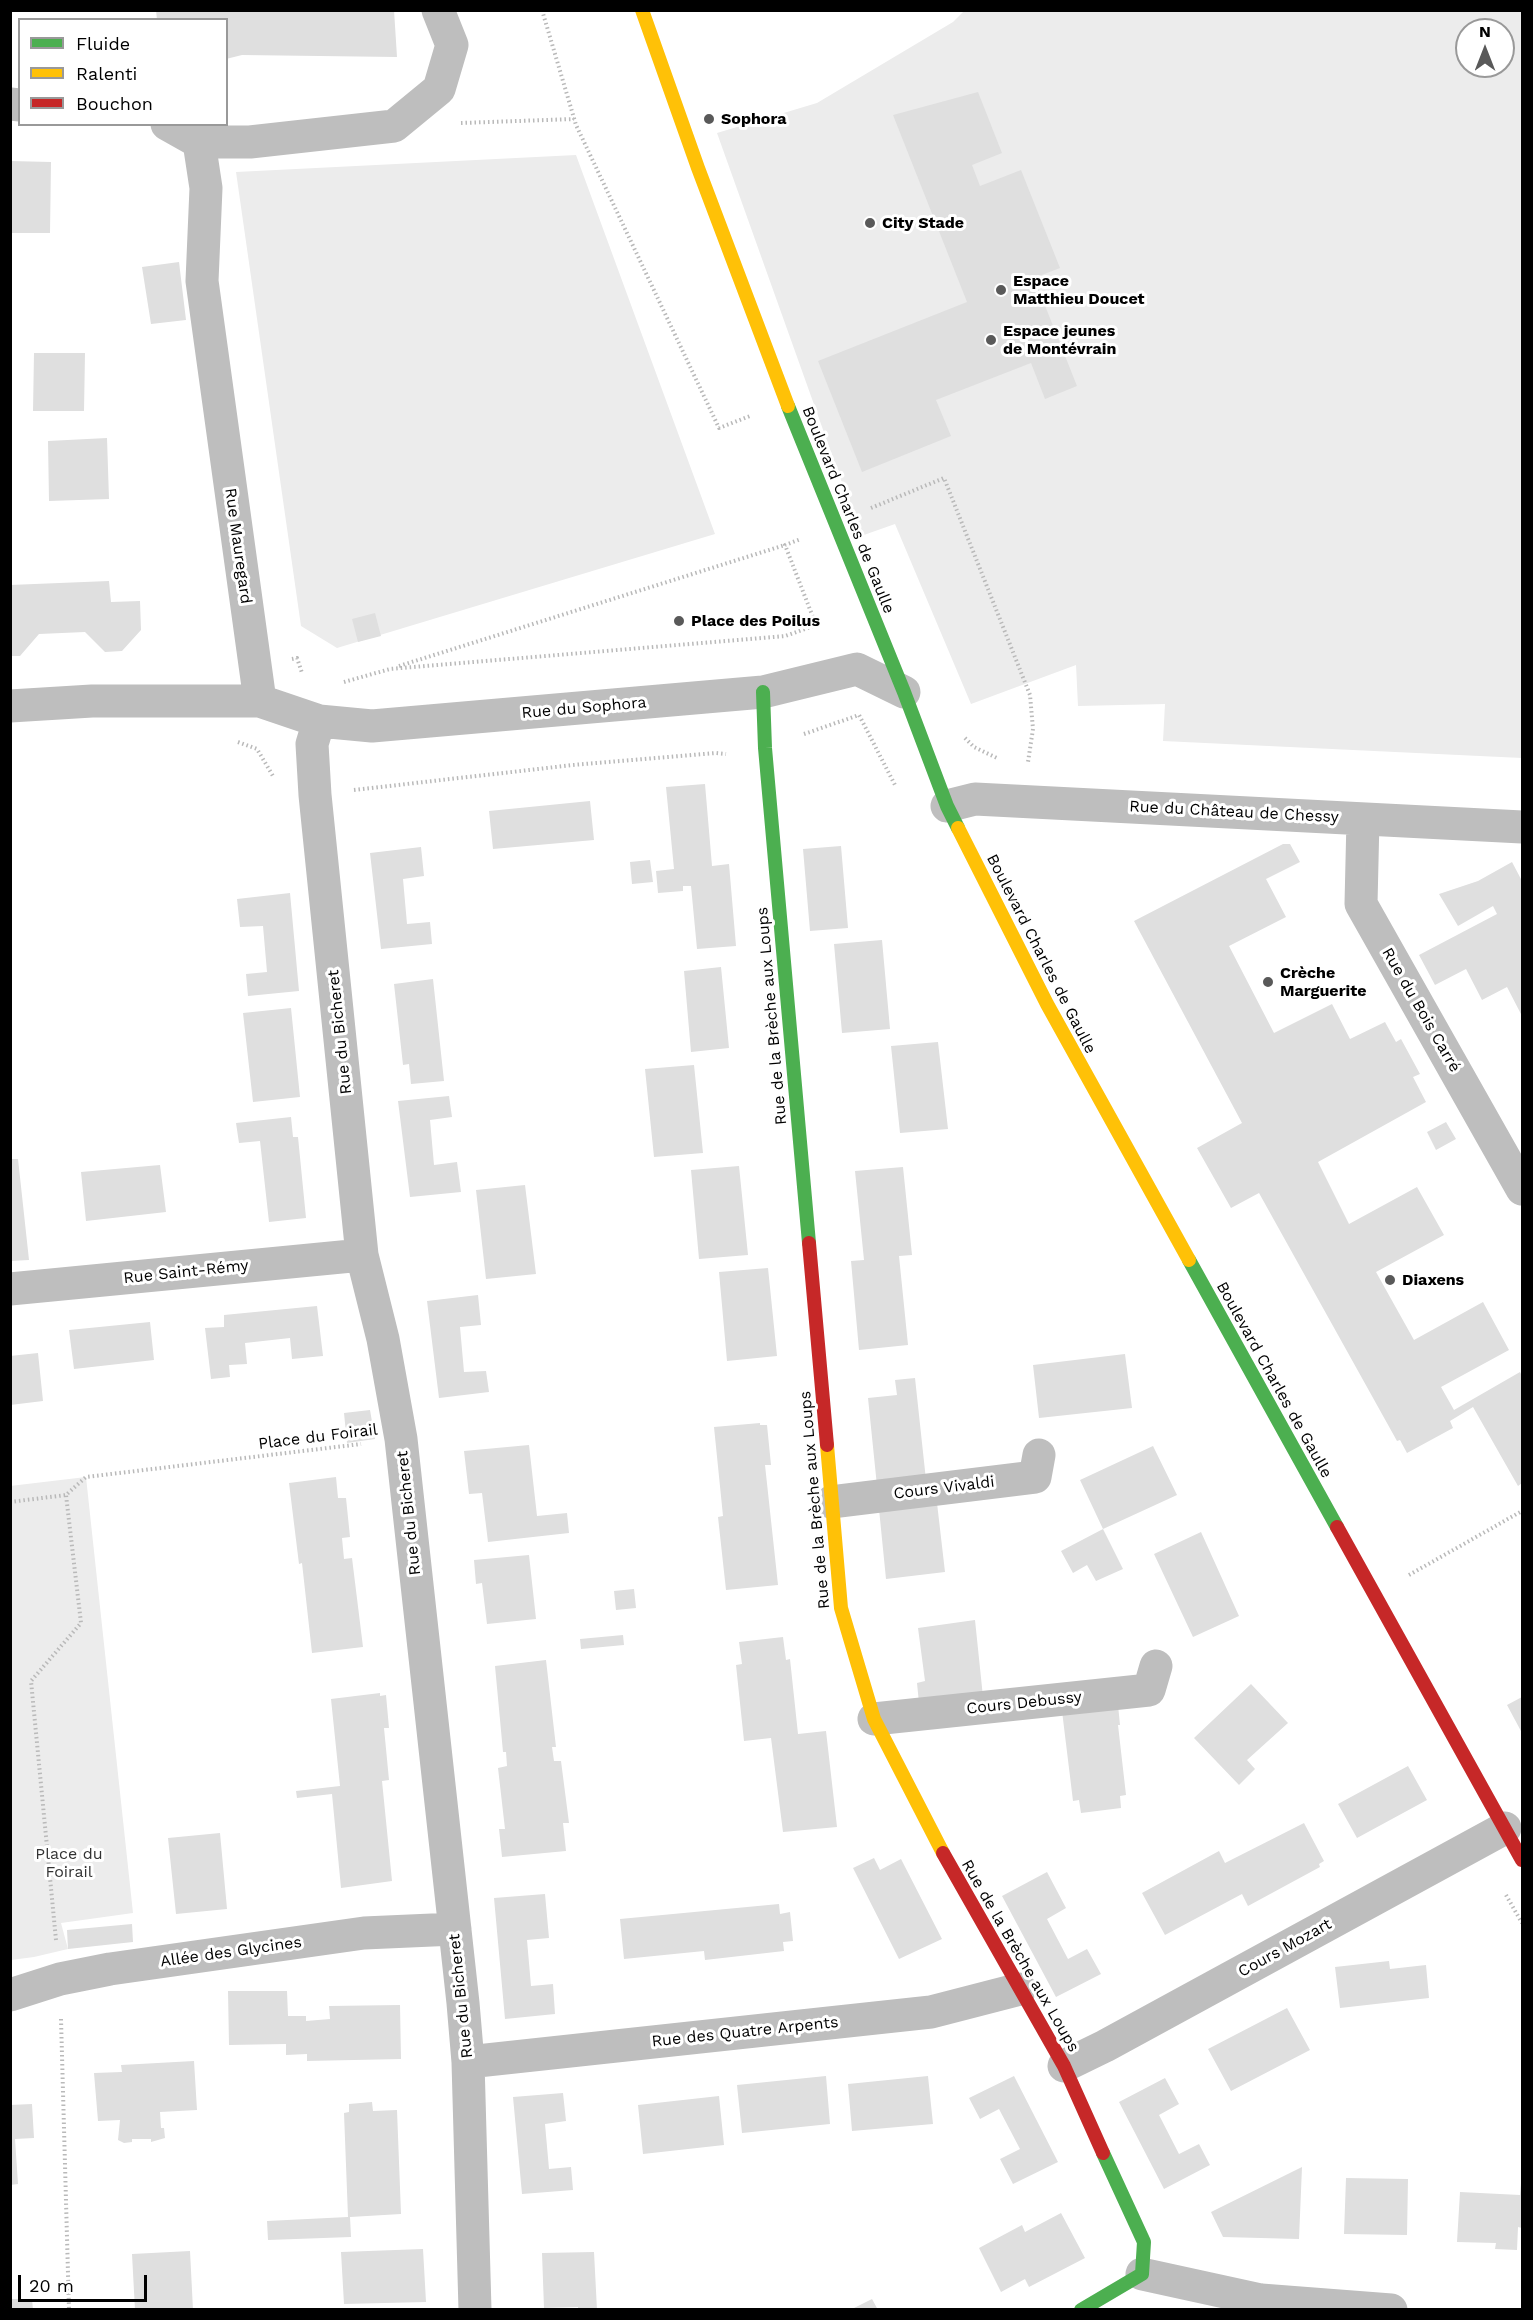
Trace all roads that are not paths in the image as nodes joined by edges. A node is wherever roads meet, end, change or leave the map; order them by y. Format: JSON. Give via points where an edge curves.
{"nodes":[{"id":1,"x":438,"y":10,"type":"edge"},
{"id":2,"x":642,"y":10,"type":"edge"},
{"id":3,"x":171,"y":126,"type":"edge"},
{"id":4,"x":200,"y":142,"type":"junction"},
{"id":5,"x":763,"y":692,"type":"junction"},
{"id":6,"x":904,"y":692,"type":"junction"},
{"id":7,"x":260,"y":701,"type":"junction"},
{"id":8,"x":10,"y":706,"type":"edge"},
{"id":9,"x":319,"y":721,"type":"junction"},
{"id":10,"x":947,"y":806,"type":"junction"},
{"id":11,"x":1364,"y":819,"type":"junction"},
{"id":12,"x":1522,"y":827,"type":"edge"},
{"id":13,"x":1522,"y":1189,"type":"edge"},
{"id":14,"x":362,"y":1255,"type":"junction"},
{"id":15,"x":10,"y":1289,"type":"edge"},
{"id":16,"x":1039,"y":1455,"type":"dead end"},
{"id":17,"x":831,"y":1502,"type":"junction"},
{"id":18,"x":1156,"y":1665,"type":"dead end"},
{"id":19,"x":874,"y":1719,"type":"junction"},
{"id":20,"x":1492,"y":1835,"type":"junction"},
{"id":21,"x":1522,"y":1860,"type":"edge"},
{"id":22,"x":454,"y":1929,"type":"junction"},
{"id":23,"x":1020,"y":1989,"type":"junction"},
{"id":24,"x":10,"y":1995,"type":"edge"},
{"id":25,"x":468,"y":2062,"type":"junction"},
{"id":26,"x":1064,"y":2066,"type":"junction"},
{"id":27,"x":1142,"y":2274,"type":"junction"},
{"id":28,"x":475,"y":2310,"type":"edge"},
{"id":29,"x":1081,"y":2310,"type":"edge"},
{"id":30,"x":1391,"y":2310,"type":"edge"}],
"edges":[{"from":1,"to":4,"type":"street","via":[[452,45],[440,89],[394,126],[250,142]]},
{"from":2,"to":6,"type":"street","name":"Boulevard Charles de Gaulle","via":[[787,402]]},
{"from":3,"to":4,"type":"street"},
{"from":4,"to":7,"type":"street","name":"Rue Mauregard","via":[[206,188],[202,281]]},
{"from":5,"to":6,"type":"street","name":"Rue du Sophora","via":[[857,669]]},
{"from":5,"to":9,"type":"street","name":"Rue du Sophora","via":[[372,726]]},
{"from":5,"to":17,"type":"street","name":"Rue de la Brèche aux Loups"},
{"from":6,"to":10,"type":"street","name":"Boulevard Charles de Gaulle"},
{"from":7,"to":8,"type":"street","via":[[92,701]]},
{"from":7,"to":9,"type":"street","name":"Rue du Sophora"},
{"from":9,"to":14,"type":"street","name":"Rue du Bicheret","via":[[312,744],[315,795]]},
{"from":10,"to":11,"type":"street","name":"Rue du Château de Chessy","via":[[975,799]]},
{"from":10,"to":20,"type":"street","name":"Boulevard Charles de Gaulle","via":[[1047,1004],[1375,1594]]},
{"from":11,"to":12,"type":"street","name":"Rue du Château de Chessy"},
{"from":11,"to":13,"type":"street","name":"Rue du Bois Carré","via":[[1361,904]]},
{"from":14,"to":15,"type":"street","name":"Rue Saint-Rémy"},
{"from":14,"to":22,"type":"street","name":"Rue du Bicheret","via":[[383,1339],[401,1439]]},
{"from":16,"to":17,"type":"street","name":"Cours Vivaldi","via":[[1035,1477]]},
{"from":17,"to":19,"type":"street","name":"Rue de la Brèche aux Loups","via":[[841,1608]]},
{"from":18,"to":19,"type":"street","name":"Cours Debussy","via":[[1149,1690]]},
{"from":19,"to":23,"type":"street","name":"Rue de la Brèche aux Loups","via":[[932,1833]]},
{"from":20,"to":21,"type":"street","name":"Boulevard Charles de Gaulle"},
{"from":20,"to":26,"type":"street","name":"Cours Mozart"},
{"from":22,"to":24,"type":"street","name":"Allée des Glycines","via":[[364,1933],[110,1969]]},
{"from":22,"to":25,"type":"street","name":"Rue du Bicheret"},
{"from":23,"to":25,"type":"street","name":"Rue des Quatre Arpents","via":[[931,2012]]},
{"from":23,"to":26,"type":"street","name":"Rue de la Brèche aux Loups"},
{"from":25,"to":28,"type":"street","name":"Rue du Bicheret"},
{"from":26,"to":27,"type":"street","name":"Rue de la Brèche aux Loups","via":[[1144,2242]]},
{"from":27,"to":29,"type":"street"},
{"from":27,"to":30,"type":"street","via":[[1261,2300]]}]}
